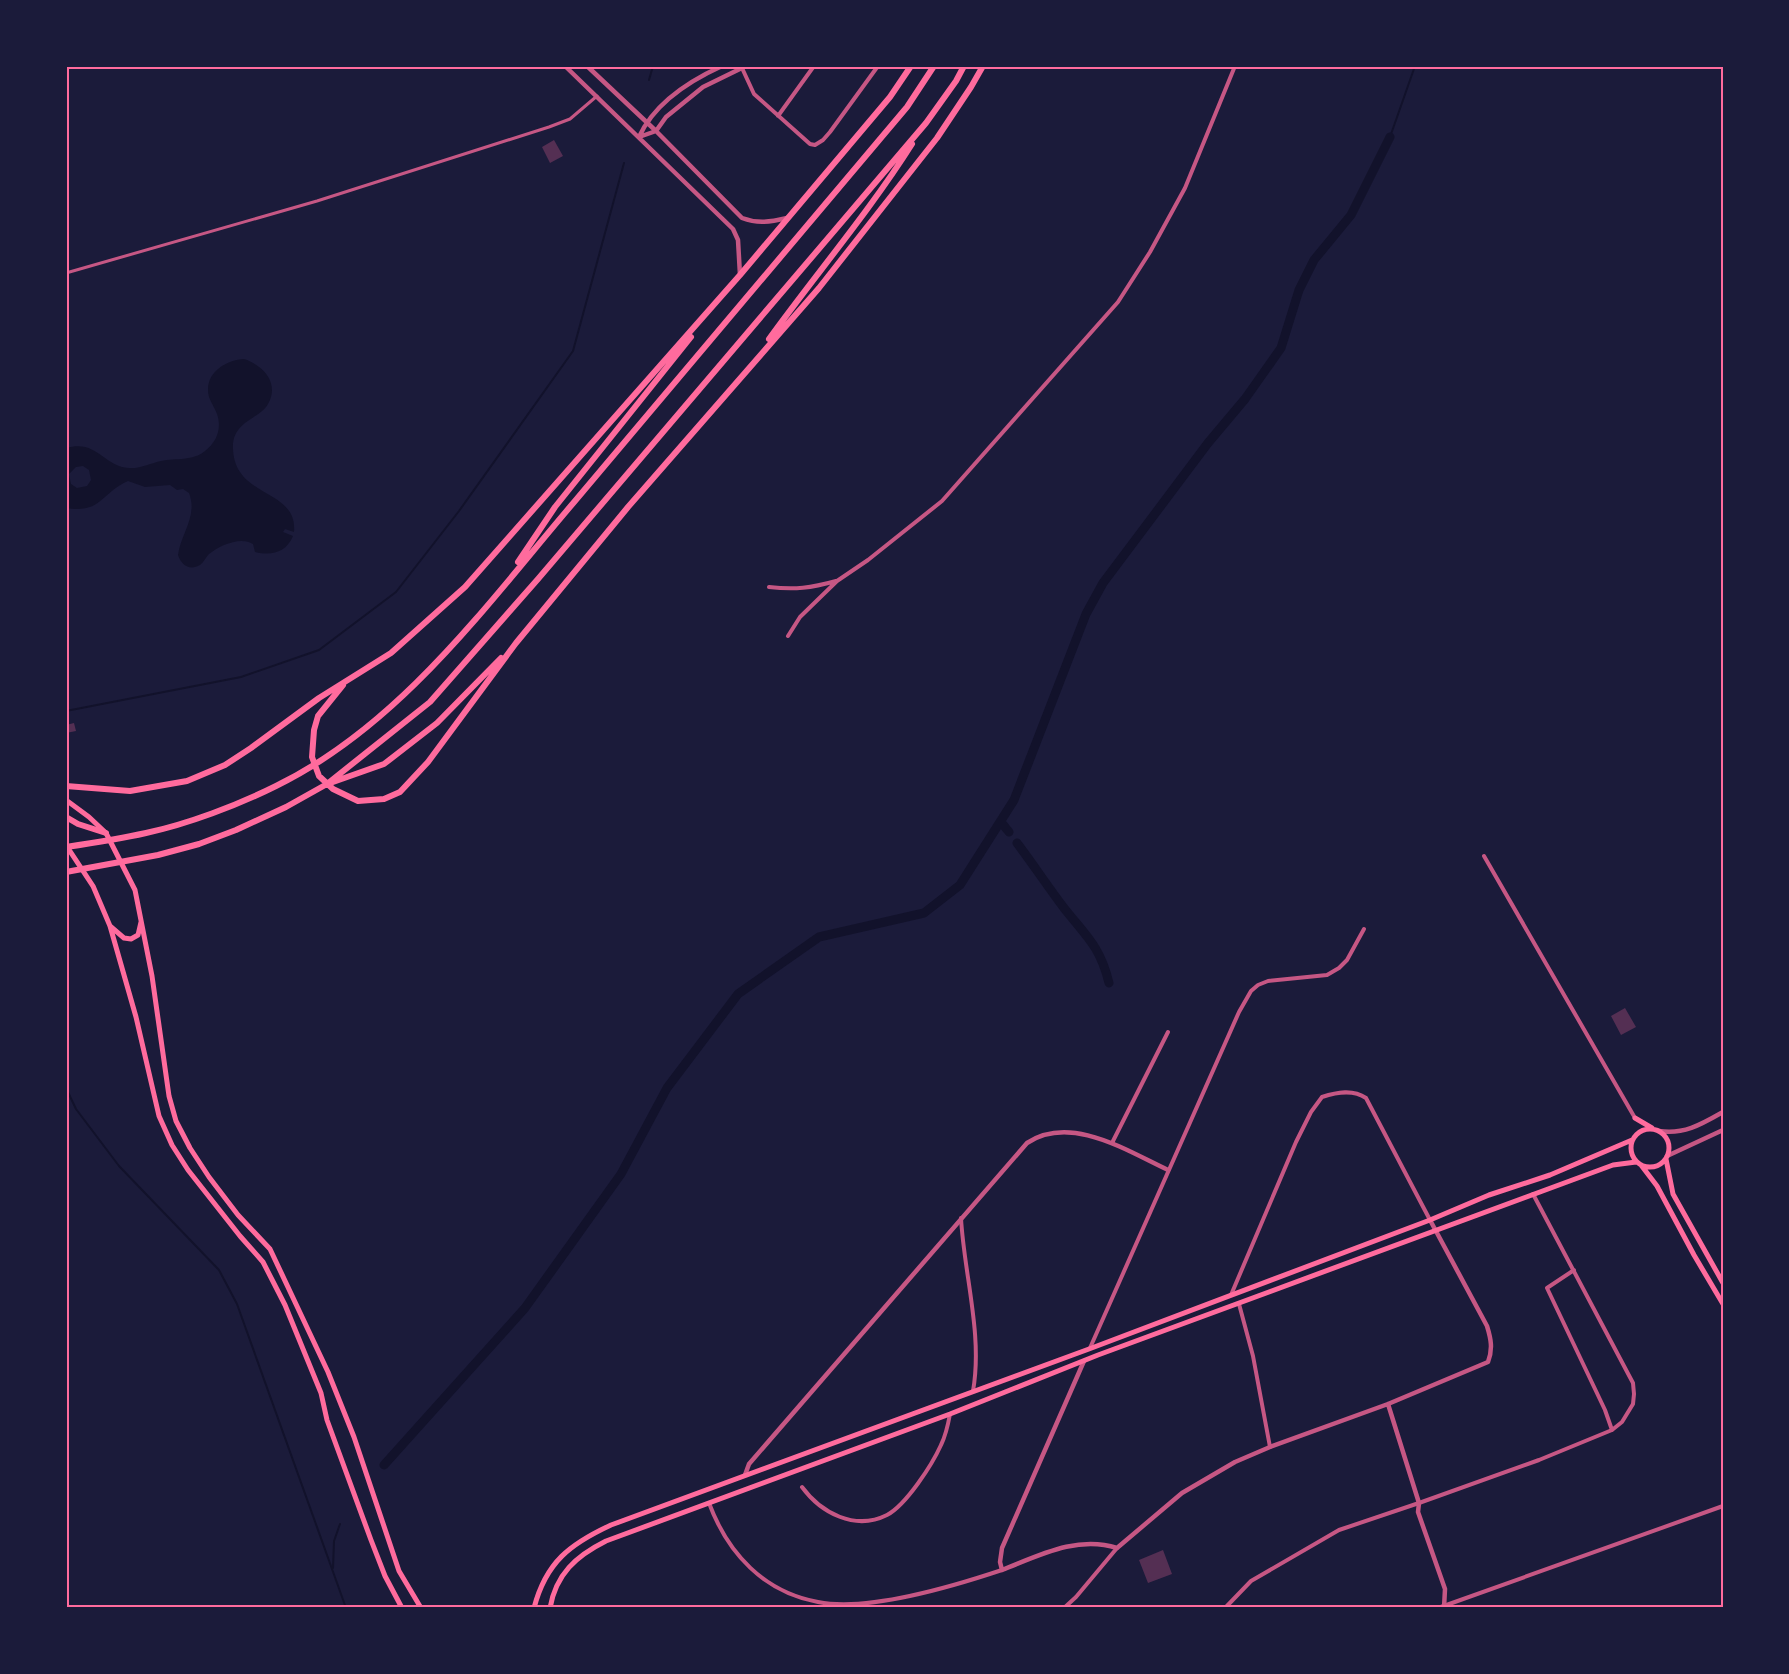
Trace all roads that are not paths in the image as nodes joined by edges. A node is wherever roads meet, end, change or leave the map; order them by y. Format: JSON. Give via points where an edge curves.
{"nodes":[{"id":1,"x":565,"y":66,"type":"edge"},
{"id":2,"x":587,"y":66,"type":"edge"},
{"id":3,"x":722,"y":66,"type":"edge"},
{"id":4,"x":814,"y":66,"type":"edge"},
{"id":5,"x":878,"y":66,"type":"edge"},
{"id":6,"x":911,"y":66,"type":"edge"},
{"id":7,"x":934,"y":66,"type":"edge"},
{"id":8,"x":964,"y":66,"type":"edge"},
{"id":9,"x":983,"y":66,"type":"edge"},
{"id":10,"x":1235,"y":66,"type":"edge"},
{"id":11,"x":744,"y":67,"type":"edge"},
{"id":12,"x":597,"y":96,"type":"junction"},
{"id":13,"x":778,"y":116,"type":"junction"},
{"id":14,"x":646,"y":122,"type":"junction"},
{"id":15,"x":926,"y":123,"type":"junction"},
{"id":16,"x":656,"y":131,"type":"junction"},
{"id":17,"x":639,"y":137,"type":"junction"},
{"id":18,"x":789,"y":218,"type":"junction"},
{"id":19,"x":66,"y":273,"type":"edge"},
{"id":20,"x":740,"y":275,"type":"junction"},
{"id":21,"x":748,"y":369,"type":"junction"},
{"id":22,"x":837,"y":581,"type":"junction"},
{"id":23,"x":501,"y":587,"type":"junction"},
{"id":24,"x":769,"y":587,"type":"dead end"},
{"id":25,"x":788,"y":636,"type":"dead end"},
{"id":26,"x":516,"y":643,"type":"junction"},
{"id":27,"x":348,"y":680,"type":"junction"},
{"id":28,"x":327,"y":784,"type":"junction"},
{"id":29,"x":66,"y":786,"type":"edge"},
{"id":30,"x":66,"y":800,"type":"edge"},
{"id":31,"x":66,"y":817,"type":"edge"},
{"id":32,"x":106,"y":833,"type":"junction"},
{"id":33,"x":66,"y":846,"type":"edge"},
{"id":34,"x":1484,"y":856,"type":"dead end"},
{"id":35,"x":66,"y":872,"type":"edge"},
{"id":36,"x":141,"y":920,"type":"junction"},
{"id":37,"x":110,"y":926,"type":"junction"},
{"id":38,"x":1364,"y":929,"type":"dead end"},
{"id":39,"x":1168,"y":1032,"type":"dead end"},
{"id":40,"x":1723,"y":1112,"type":"edge"},
{"id":41,"x":1635,"y":1118,"type":"junction"},
{"id":42,"x":1656,"y":1130,"type":"junction"},
{"id":43,"x":1723,"y":1130,"type":"edge"},
{"id":44,"x":1633,"y":1138,"type":"junction"},
{"id":45,"x":1112,"y":1143,"type":"junction"},
{"id":46,"x":1666,"y":1157,"type":"junction"},
{"id":47,"x":1638,"y":1163,"type":"junction"},
{"id":48,"x":1168,"y":1170,"type":"junction"},
{"id":49,"x":1533,"y":1194,"type":"junction"},
{"id":50,"x":961,"y":1218,"type":"junction"},
{"id":51,"x":1430,"y":1220,"type":"junction"},
{"id":52,"x":1436,"y":1230,"type":"junction"},
{"id":53,"x":1574,"y":1270,"type":"junction"},
{"id":54,"x":1723,"y":1283,"type":"edge"},
{"id":55,"x":1231,"y":1295,"type":"junction"},
{"id":56,"x":1239,"y":1304,"type":"junction"},
{"id":57,"x":1723,"y":1304,"type":"edge"},
{"id":58,"x":1089,"y":1349,"type":"junction"},
{"id":59,"x":1084,"y":1361,"type":"junction"},
{"id":60,"x":973,"y":1392,"type":"junction"},
{"id":61,"x":1388,"y":1404,"type":"junction"},
{"id":62,"x":971,"y":1405,"type":"junction"},
{"id":63,"x":950,"y":1414,"type":"junction"},
{"id":64,"x":1612,"y":1430,"type":"junction"},
{"id":65,"x":1270,"y":1447,"type":"junction"},
{"id":66,"x":745,"y":1475,"type":"junction"},
{"id":67,"x":802,"y":1487,"type":"dead end"},
{"id":68,"x":709,"y":1503,"type":"junction"},
{"id":69,"x":1419,"y":1503,"type":"junction"},
{"id":70,"x":1723,"y":1506,"type":"edge"},
{"id":71,"x":1117,"y":1548,"type":"junction"},
{"id":72,"x":1002,"y":1570,"type":"junction"},
{"id":73,"x":1442,"y":1607,"type":"edge"},
{"id":74,"x":402,"y":1608,"type":"edge"},
{"id":75,"x":421,"y":1608,"type":"edge"},
{"id":76,"x":534,"y":1608,"type":"edge"},
{"id":77,"x":550,"y":1608,"type":"edge"},
{"id":78,"x":1064,"y":1608,"type":"edge"},
{"id":79,"x":1225,"y":1608,"type":"edge"}],
"edges":[{"from":1,"to":12,"type":"street"},
{"from":2,"to":14,"type":"street"},
{"from":3,"to":14,"type":"street","via":[[692,81]]},
{"from":4,"to":13,"type":"street"},
{"from":5,"to":13,"type":"street","via":[[819,144],[810,144]]},
{"from":6,"to":18,"type":"highway","via":[[890,97]]},
{"from":7,"to":23,"type":"highway","via":[[907,107]]},
{"from":8,"to":15,"type":"highway"},
{"from":9,"to":21,"type":"highway","via":[[937,138],[819,288]]},
{"from":10,"to":22,"type":"street","via":[[1185,188],[1118,302],[942,501]]},
{"from":11,"to":13,"type":"street","via":[[754,94]]},
{"from":11,"to":16,"type":"street","via":[[703,87],[666,117]]},
{"from":12,"to":17,"type":"street"},
{"from":12,"to":19,"type":"street","via":[[570,119],[549,127],[316,201]]},
{"from":14,"to":16,"type":"street"},
{"from":14,"to":17,"type":"street"},
{"from":15,"to":21,"type":"highway","via":[[893,174]]},
{"from":15,"to":28,"type":"highway","via":[[430,702]]},
{"from":16,"to":17,"type":"street"},
{"from":16,"to":18,"type":"street","via":[[742,218],[768,223]]},
{"from":17,"to":20,"type":"street","via":[[734,229]]},
{"from":18,"to":20,"type":"highway"},
{"from":20,"to":23,"type":"highway","via":[[555,507]]},
{"from":20,"to":27,"type":"highway","via":[[465,587],[391,653]]},
{"from":21,"to":26,"type":"highway"},
{"from":22,"to":24,"type":"street","via":[[793,590]]},
{"from":22,"to":25,"type":"street","via":[[800,617]]},
{"from":23,"to":33,"type":"highway","via":[[423,679],[379,718],[278,786],[224,809],[148,832]]},
{"from":26,"to":28,"type":"highway","via":[[437,723],[384,764]]},
{"from":26,"to":28,"type":"highway","via":[[428,762],[400,792],[384,799],[358,801]]},
{"from":27,"to":28,"type":"highway","via":[[318,716],[314,730],[312,757],[319,776]]},
{"from":27,"to":29,"type":"highway","via":[[234,759],[187,781],[130,791]]},
{"from":28,"to":35,"type":"highway","via":[[301,800],[199,844]]},
{"from":30,"to":32,"type":"main road"},
{"from":31,"to":32,"type":"highway"},
{"from":32,"to":36,"type":"main road","via":[[135,890]]},
{"from":33,"to":37,"type":"main road","via":[[93,886]]},
{"from":34,"to":41,"type":"street"},
{"from":36,"to":37,"type":"main road","via":[[138,935],[131,939]]},
{"from":36,"to":75,"type":"main road","via":[[176,1121],[209,1177],[270,1249],[328,1372],[399,1571]]},
{"from":37,"to":74,"type":"main road","via":[[159,1116],[188,1170],[263,1262],[279,1294],[321,1393],[370,1540]]},
{"from":38,"to":48,"type":"street","via":[[1347,960],[1327,975],[1268,981],[1251,991]]},
{"from":39,"to":45,"type":"street"},
{"from":40,"to":42,"type":"street","via":[[1685,1131]]},
{"from":41,"to":42,"type":"main road"},
{"from":41,"to":44,"type":"main road"},
{"from":42,"to":44,"type":"main road","via":[[1641,1130]]},
{"from":42,"to":46,"type":"main road","via":[[1668,1143]]},
{"from":43,"to":46,"type":"street"},
{"from":44,"to":47,"type":"main road","via":[[1630,1151]]},
{"from":44,"to":51,"type":"main road","via":[[1550,1175]]},
{"from":45,"to":48,"type":"street"},
{"from":45,"to":50,"type":"street","via":[[1078,1134],[1052,1133],[1033,1139]]},
{"from":46,"to":47,"type":"main road","via":[[1653,1167]]},
{"from":46,"to":54,"type":"main road","via":[[1673,1194]]},
{"from":47,"to":49,"type":"main road","via":[[1613,1165]]},
{"from":47,"to":57,"type":"main road","via":[[1657,1186]]},
{"from":48,"to":58,"type":"street"},
{"from":49,"to":52,"type":"main road"},
{"from":49,"to":53,"type":"street"},
{"from":50,"to":60,"type":"street","via":[[973,1308]]},
{"from":50,"to":66,"type":"street","via":[[749,1464]]},
{"from":51,"to":52,"type":"street"},
{"from":51,"to":55,"type":"main road"},
{"from":51,"to":55,"type":"street","via":[[1366,1098],[1350,1092],[1322,1097],[1296,1142]]},
{"from":52,"to":56,"type":"main road"},
{"from":52,"to":61,"type":"street","via":[[1487,1326],[1492,1353],[1488,1362]]},
{"from":53,"to":64,"type":"street","via":[[1633,1383],[1633,1404]]},
{"from":53,"to":64,"type":"street","via":[[1547,1288]]},
{"from":55,"to":58,"type":"main road"},
{"from":56,"to":59,"type":"main road"},
{"from":56,"to":65,"type":"street"},
{"from":58,"to":59,"type":"main road"},
{"from":58,"to":60,"type":"main road"},
{"from":59,"to":62,"type":"main road"},
{"from":59,"to":72,"type":"street","via":[[1002,1548]]},
{"from":60,"to":62,"type":"main road"},
{"from":60,"to":66,"type":"main road"},
{"from":61,"to":65,"type":"street"},
{"from":61,"to":69,"type":"street"},
{"from":62,"to":63,"type":"main road"},
{"from":63,"to":67,"type":"street","via":[[941,1447],[910,1495],[888,1515],[869,1520],[834,1515],[822,1509]]},
{"from":63,"to":68,"type":"main road"},
{"from":64,"to":69,"type":"street"},
{"from":65,"to":71,"type":"street","via":[[1234,1462],[1182,1493]]},
{"from":66,"to":76,"type":"main road","via":[[611,1525],[575,1543],[546,1576]]},
{"from":68,"to":72,"type":"street","via":[[726,1538],[746,1564],[785,1593],[820,1603],[896,1598]]},
{"from":68,"to":77,"type":"main road","via":[[588,1550],[563,1573]]},
{"from":69,"to":73,"type":"street","via":[[1418,1512],[1445,1589]]},
{"from":69,"to":79,"type":"street","via":[[1327,1535],[1251,1581]]},
{"from":70,"to":73,"type":"street"},
{"from":71,"to":72,"type":"street","via":[[1103,1543],[1046,1551]]},
{"from":71,"to":78,"type":"street"}]}
